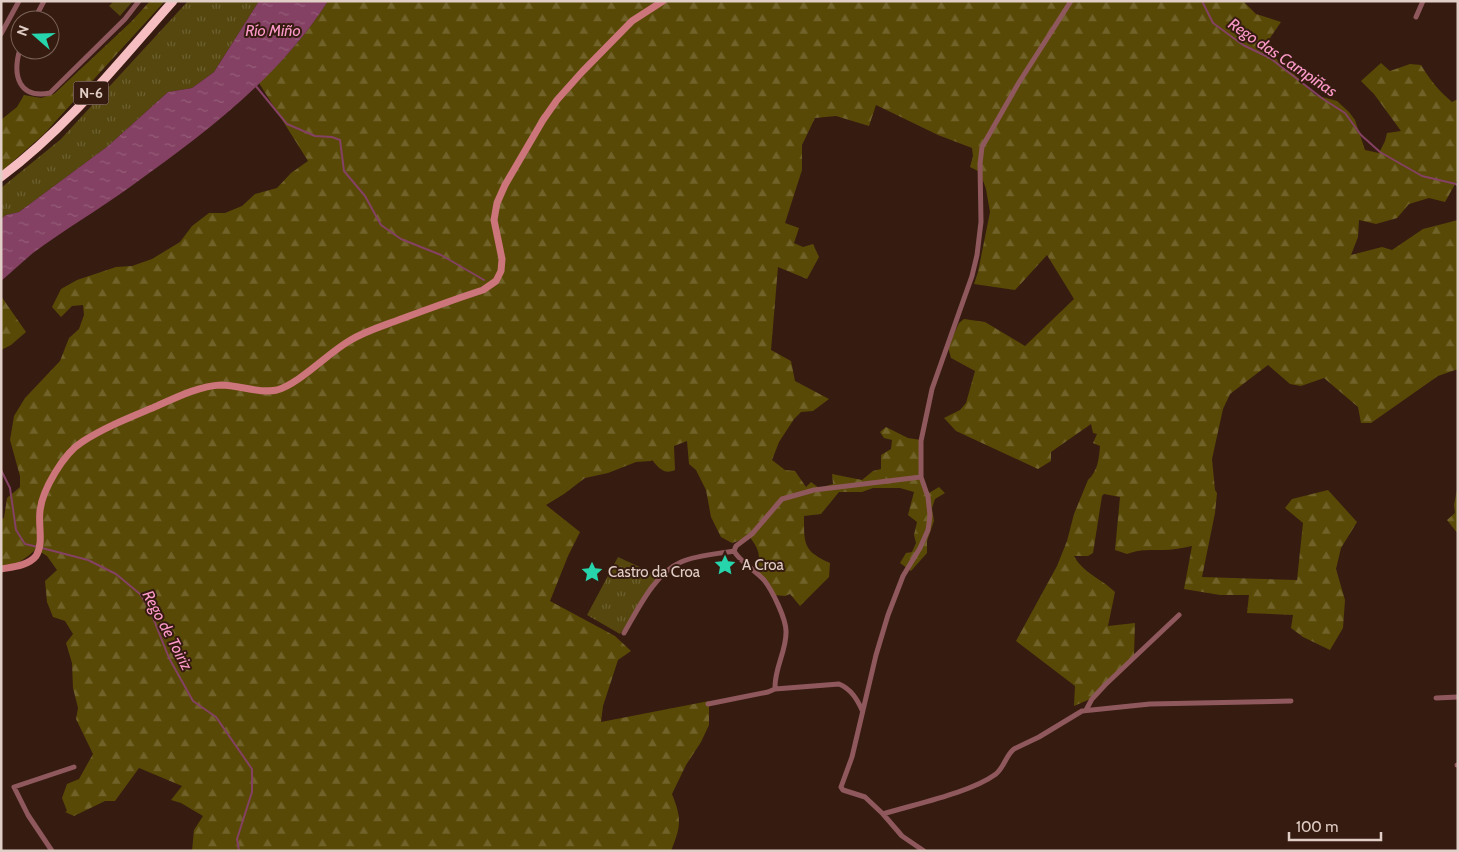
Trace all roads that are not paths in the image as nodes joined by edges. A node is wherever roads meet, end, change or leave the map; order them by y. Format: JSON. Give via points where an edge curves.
{"nodes":[{"id":1,"x":19,"y":1,"type":"edge"},
{"id":2,"x":139,"y":1,"type":"edge"},
{"id":3,"x":173,"y":1,"type":"edge"},
{"id":4,"x":663,"y":1,"type":"edge"},
{"id":5,"x":1071,"y":1,"type":"edge"},
{"id":6,"x":1423,"y":1,"type":"edge"},
{"id":7,"x":1416,"y":17,"type":"dead end"},
{"id":8,"x":1,"y":34,"type":"edge"},
{"id":9,"x":19,"y":60,"type":"edge"},
{"id":10,"x":1,"y":178,"type":"edge"},
{"id":11,"x":921,"y":477,"type":"junction"},
{"id":12,"x":734,"y":551,"type":"junction"},
{"id":13,"x":1,"y":569,"type":"edge"},
{"id":14,"x":1179,"y":615,"type":"dead end"},
{"id":15,"x":624,"y":633,"type":"dead end"},
{"id":16,"x":775,"y":689,"type":"junction"},
{"id":17,"x":1458,"y":697,"type":"edge"},
{"id":18,"x":1436,"y":698,"type":"dead end"},
{"id":19,"x":1291,"y":701,"type":"dead end"},
{"id":20,"x":708,"y":704,"type":"dead end"},
{"id":21,"x":1086,"y":710,"type":"junction"},
{"id":22,"x":862,"y":711,"type":"junction"},
{"id":23,"x":74,"y":767,"type":"dead end"},
{"id":24,"x":883,"y":814,"type":"junction"},
{"id":25,"x":52,"y":851,"type":"edge"},
{"id":26,"x":924,"y":851,"type":"edge"}],
"edges":[{"from":1,"to":8,"type":"street"},
{"from":2,"to":9,"type":"street","via":[[50,93],[30,93],[23,86],[17,74]]},
{"from":3,"to":10,"type":"highway","number":"N-6","via":[[63,124]]},
{"from":4,"to":13,"type":"street","via":[[632,21],[557,100],[543,120],[496,203],[494,220],[502,259],[496,280],[482,290],[371,329],[277,390],[211,386],[121,421],[80,442],[50,482],[40,510],[41,539],[35,556],[19,566]]},
{"from":5,"to":11,"type":"street","via":[[982,147],[977,255],[932,388],[921,441]]},
{"from":6,"to":7,"type":"street"},
{"from":11,"to":12,"type":"street","via":[[814,490],[782,499]]},
{"from":11,"to":22,"type":"street","via":[[928,497],[928,530],[903,576],[891,607]]},
{"from":12,"to":15,"type":"street","via":[[682,561],[670,568],[659,578]]},
{"from":12,"to":16,"type":"street","via":[[765,581],[786,624],[774,679]]},
{"from":14,"to":21,"type":"street","via":[[1105,685]]},
{"from":16,"to":20,"type":"street"},
{"from":16,"to":22,"type":"street","via":[[839,684],[853,694]]},
{"from":17,"to":18,"type":"street"},
{"from":19,"to":21,"type":"street","via":[[1150,704]]},
{"from":21,"to":24,"type":"street","via":[[1014,749],[995,774],[968,788]]},
{"from":22,"to":24,"type":"street","via":[[852,757],[841,787],[865,797]]},
{"from":23,"to":25,"type":"street","via":[[14,787]]},
{"from":24,"to":26,"type":"street","via":[[902,836]]}]}
